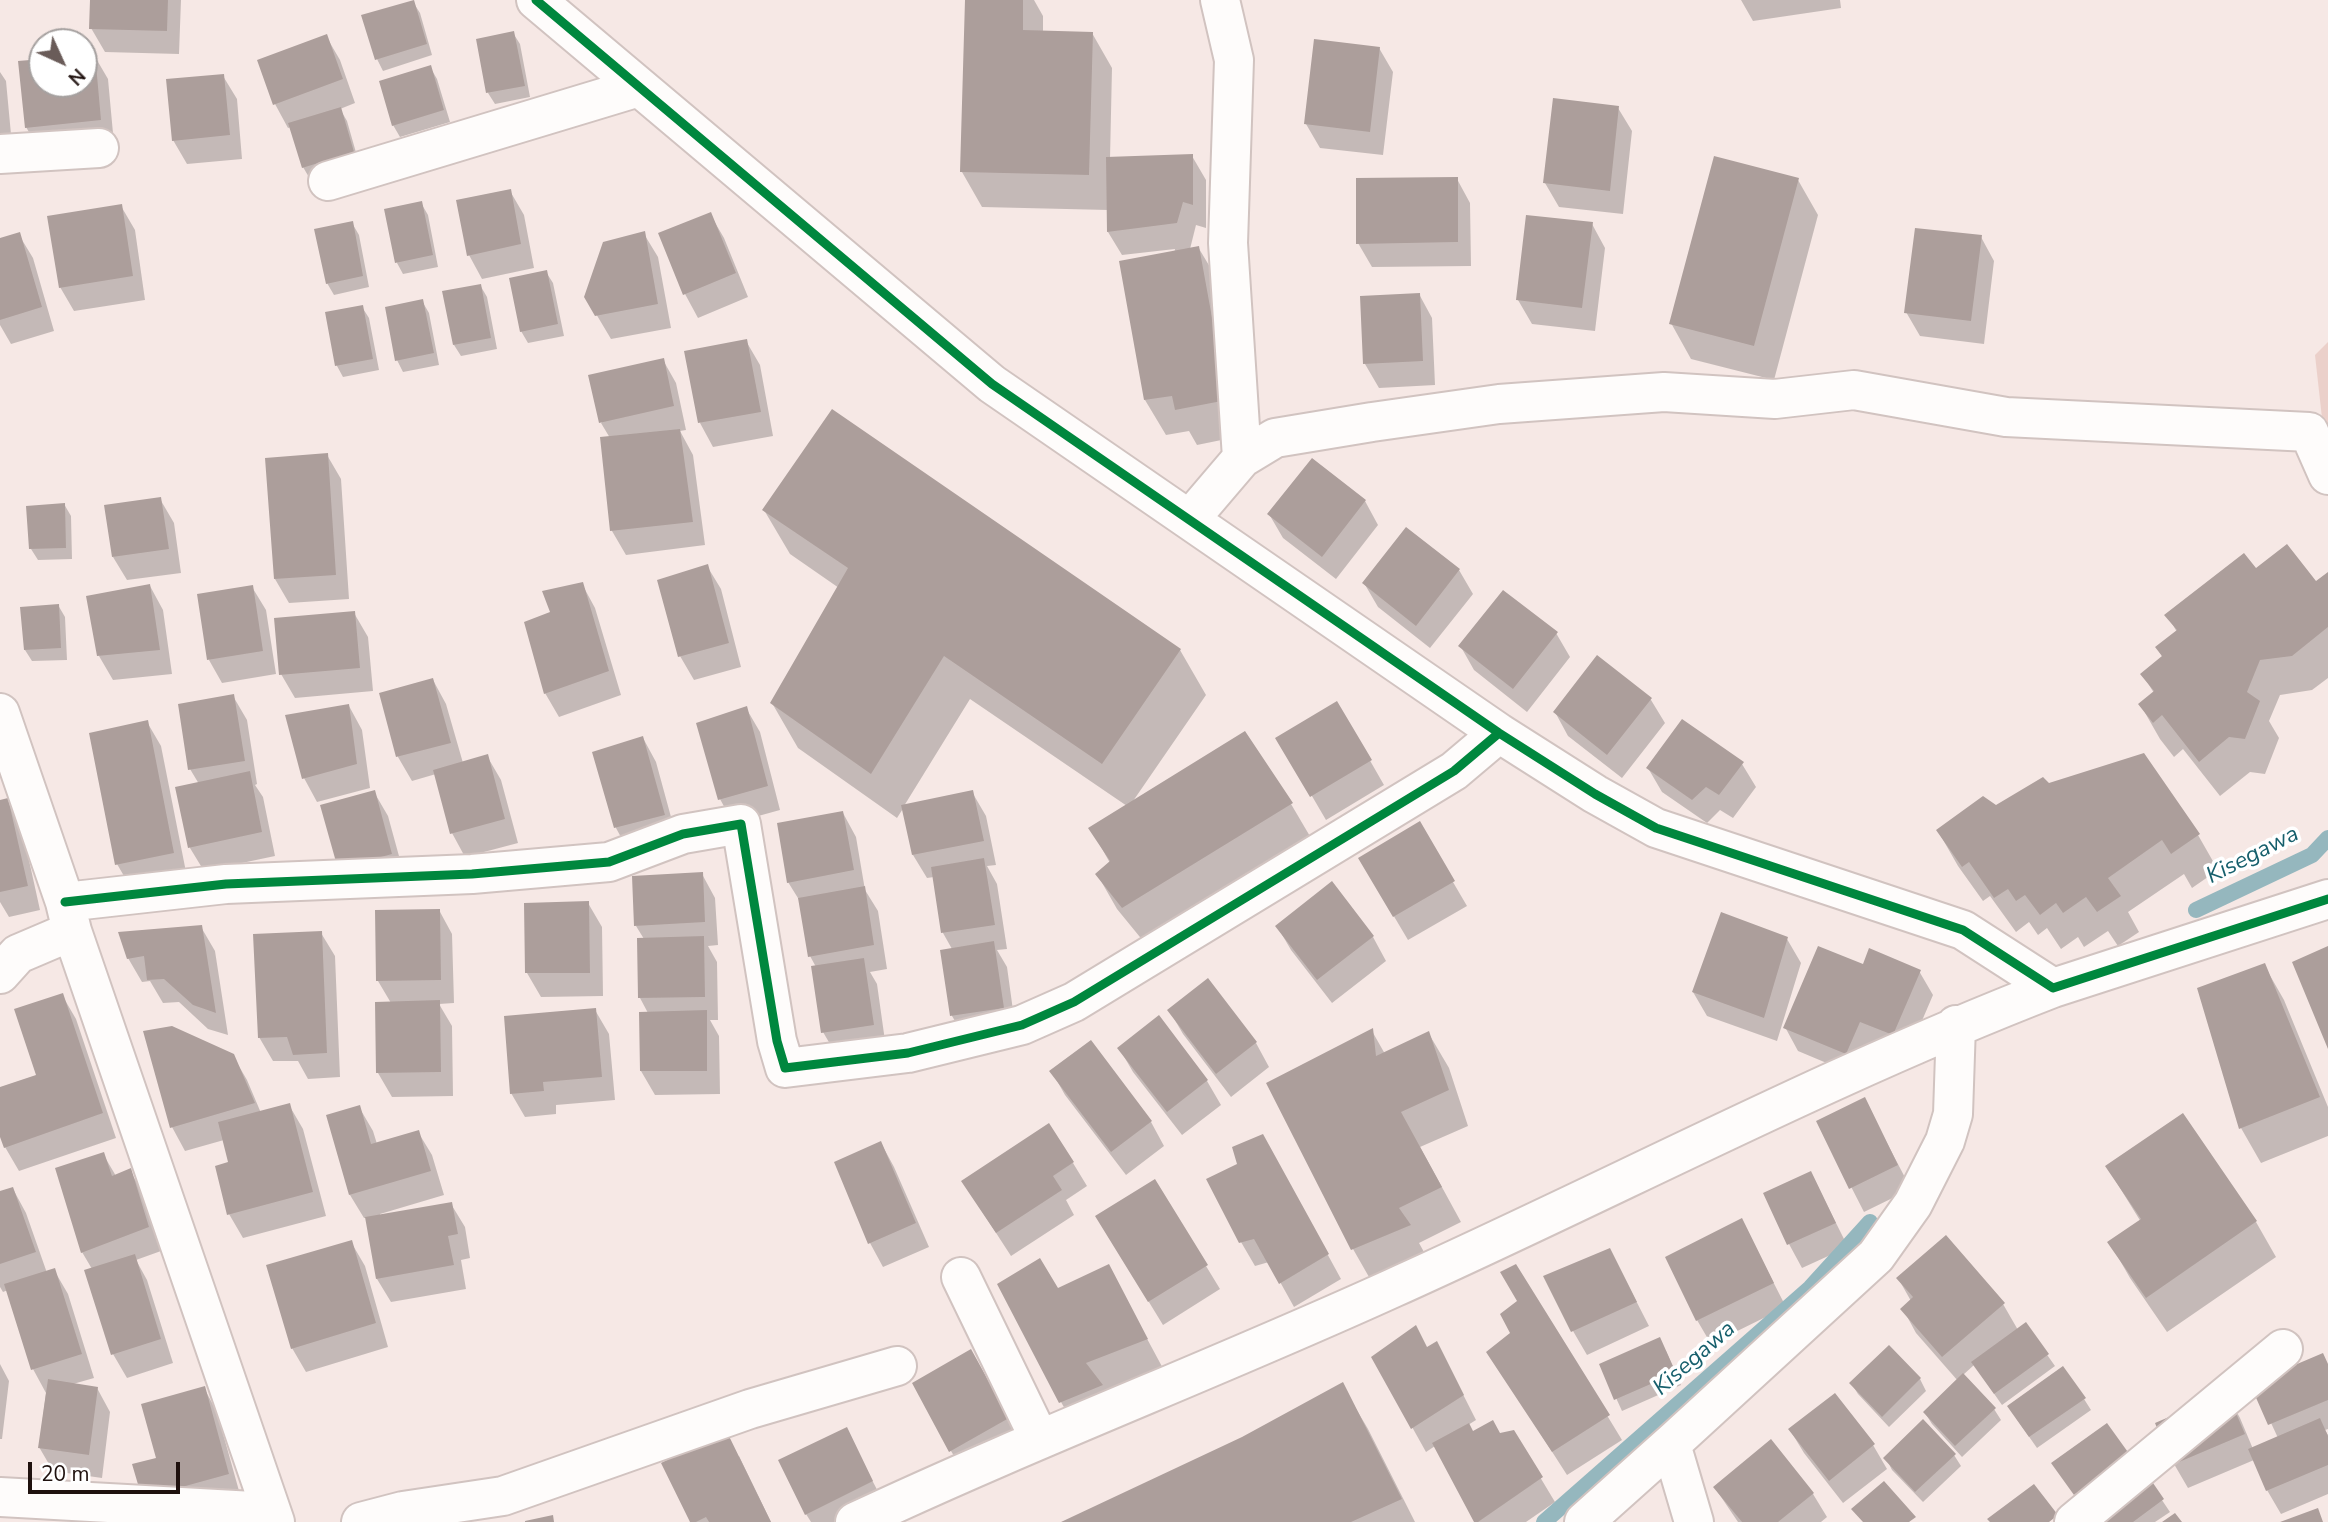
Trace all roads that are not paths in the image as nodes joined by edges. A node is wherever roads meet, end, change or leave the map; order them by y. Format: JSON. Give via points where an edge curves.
{"nodes":[{"id":1,"x":536,"y":0,"type":"edge"},
{"id":2,"x":1220,"y":0,"type":"edge"},
{"id":3,"x":639,"y":87,"type":"junction"},
{"id":4,"x":99,"y":148,"type":"dead end"},
{"id":5,"x":0,"y":154,"type":"edge"},
{"id":6,"x":328,"y":181,"type":"dead end"},
{"id":7,"x":1242,"y":458,"type":"junction"},
{"id":8,"x":2328,"y":475,"type":"edge"},
{"id":9,"x":1190,"y":519,"type":"junction"},
{"id":10,"x":1,"y":722,"type":"edge"},
{"id":11,"x":1499,"y":733,"type":"junction"},
{"id":12,"x":2328,"y":899,"type":"edge"},
{"id":13,"x":69,"y":917,"type":"junction"},
{"id":14,"x":0,"y":974,"type":"edge"},
{"id":15,"x":2053,"y":988,"type":"junction"},
{"id":16,"x":1956,"y":1025,"type":"junction"},
{"id":17,"x":961,"y":1277,"type":"dead end"},
{"id":18,"x":2283,"y":1349,"type":"dead end"},
{"id":19,"x":897,"y":1366,"type":"dead end"},
{"id":20,"x":1039,"y":1438,"type":"junction"},
{"id":21,"x":1671,"y":1444,"type":"junction"},
{"id":22,"x":0,"y":1497,"type":"edge"},
{"id":23,"x":273,"y":1517,"type":"edge"},
{"id":24,"x":361,"y":1522,"type":"edge"},
{"id":25,"x":855,"y":1522,"type":"edge"},
{"id":26,"x":1584,"y":1522,"type":"edge"},
{"id":27,"x":1693,"y":1522,"type":"edge"},
{"id":28,"x":2074,"y":1522,"type":"edge"}],
"edges":[{"from":1,"to":3,"type":"street"},
{"from":2,"to":7,"type":"street","via":[[1234,60],[1228,243]]},
{"from":3,"to":6,"type":"street"},
{"from":3,"to":9,"type":"street","via":[[992,384]]},
{"from":4,"to":5,"type":"street"},
{"from":7,"to":8,"type":"street","via":[[1275,439],[1499,404],[1664,392],[1775,399],[1854,390],[2006,417],[2309,432]]},
{"from":7,"to":9,"type":"street"},
{"from":9,"to":11,"type":"street"},
{"from":10,"to":13,"type":"street"},
{"from":11,"to":13,"type":"street","via":[[1454,771],[1074,1002],[1022,1025],[908,1053],[785,1069],[741,824],[683,834],[609,862],[472,874],[226,884]]},
{"from":11,"to":15,"type":"street","via":[[1657,828],[1964,930]]},
{"from":12,"to":15,"type":"street"},
{"from":13,"to":14,"type":"street","via":[[18,954]]},
{"from":13,"to":23,"type":"street"},
{"from":15,"to":16,"type":"street"},
{"from":16,"to":20,"type":"street","via":[[1391,1289]]},
{"from":16,"to":21,"type":"street","via":[[1953,1114],[1945,1141],[1913,1204],[1876,1256]]},
{"from":17,"to":20,"type":"street"},
{"from":18,"to":28,"type":"street"},
{"from":19,"to":24,"type":"street","via":[[750,1409],[503,1496]]},
{"from":20,"to":25,"type":"street"},
{"from":21,"to":26,"type":"street"},
{"from":21,"to":27,"type":"street"},
{"from":22,"to":23,"type":"street"}]}
